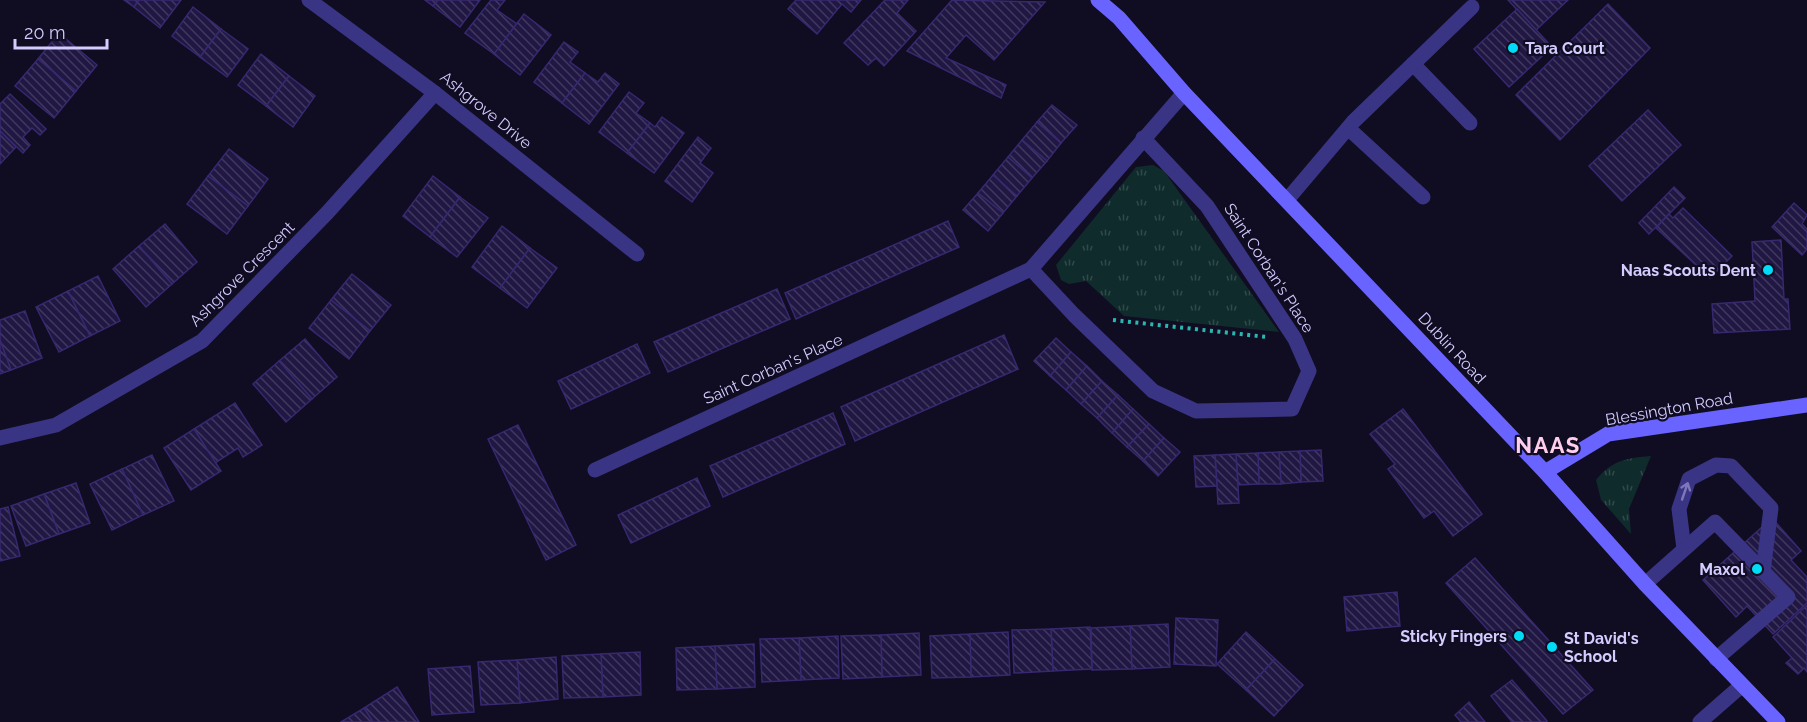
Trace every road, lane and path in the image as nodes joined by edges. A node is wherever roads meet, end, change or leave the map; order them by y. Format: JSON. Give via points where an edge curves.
{"nodes":[{"id":1,"x":309,"y":0,"type":"edge"},
{"id":2,"x":1098,"y":0,"type":"edge"},
{"id":3,"x":1472,"y":7,"type":"dead end"},
{"id":4,"x":1413,"y":64,"type":"junction"},
{"id":5,"x":435,"y":93,"type":"junction"},
{"id":6,"x":1184,"y":93,"type":"junction"},
{"id":7,"x":1470,"y":123,"type":"dead end"},
{"id":8,"x":1348,"y":128,"type":"junction"},
{"id":9,"x":1143,"y":138,"type":"junction"},
{"id":10,"x":1423,"y":197,"type":"dead end"},
{"id":11,"x":1287,"y":200,"type":"junction"},
{"id":12,"x":637,"y":255,"type":"dead end"},
{"id":13,"x":1031,"y":269,"type":"junction"},
{"id":14,"x":1074,"y":315,"type":"junction"},
{"id":15,"x":1295,"y":339,"type":"junction"},
{"id":16,"x":1807,"y":405,"type":"edge"},
{"id":17,"x":0,"y":438,"type":"edge"},
{"id":18,"x":595,"y":470,"type":"dead end"},
{"id":19,"x":1545,"y":472,"type":"junction"},
{"id":20,"x":1684,"y":549,"type":"junction"},
{"id":21,"x":1763,"y":572,"type":"junction"},
{"id":22,"x":1645,"y":584,"type":"junction"},
{"id":23,"x":1716,"y":659,"type":"junction"},
{"id":24,"x":1741,"y":686,"type":"junction"},
{"id":25,"x":1700,"y":722,"type":"edge"},
{"id":26,"x":1778,"y":722,"type":"edge"}],
"edges":[{"from":1,"to":5,"type":"street","name":"Ashgrove Drive"},
{"from":2,"to":6,"type":"main road","name":"Dublin Road","via":[[1119,18]]},
{"from":3,"to":4,"type":"street"},
{"from":4,"to":7,"type":"street"},
{"from":4,"to":8,"type":"street"},
{"from":5,"to":12,"type":"street","name":"Ashgrove Drive"},
{"from":5,"to":17,"type":"street","name":"Ashgrove Crescent","via":[[327,213],[202,340],[56,424]]},
{"from":6,"to":9,"type":"street","name":"Saint Corban's Place"},
{"from":6,"to":11,"type":"main road","name":"Dublin Road"},
{"from":8,"to":10,"type":"street"},
{"from":8,"to":11,"type":"street"},
{"from":9,"to":13,"type":"street","name":"Saint Corban's Place"},
{"from":9,"to":15,"type":"street","name":"Saint Corban's Place","via":[[1207,206]]},
{"from":11,"to":19,"type":"main road","name":"Dublin Road"},
{"from":13,"to":14,"type":"street","name":"Saint Corban's Place"},
{"from":13,"to":18,"type":"street","name":"Saint Corban's Place"},
{"from":14,"to":15,"type":"path"},
{"from":14,"to":15,"type":"street","name":"Saint Corban's Place","via":[[1153,391],[1196,411],[1292,409],[1309,371]]},
{"from":16,"to":19,"type":"main road","name":"Blessington Road","via":[[1608,434]]},
{"from":19,"to":22,"type":"main road","name":"Dublin Road"},
{"from":20,"to":21,"type":"street","via":[[1715,522]]},
{"from":20,"to":21,"type":"street","one_way":true,"via":[[1679,509],[1689,479],[1716,465],[1731,466],[1771,508]]},
{"from":20,"to":22,"type":"street"},
{"from":21,"to":23,"type":"street","via":[[1788,597]]},
{"from":22,"to":23,"type":"main road","name":"Dublin Road"},
{"from":23,"to":24,"type":"main road","name":"Dublin Road"},
{"from":24,"to":25,"type":"street"},
{"from":24,"to":26,"type":"main road","name":"Dublin Road"}]}
